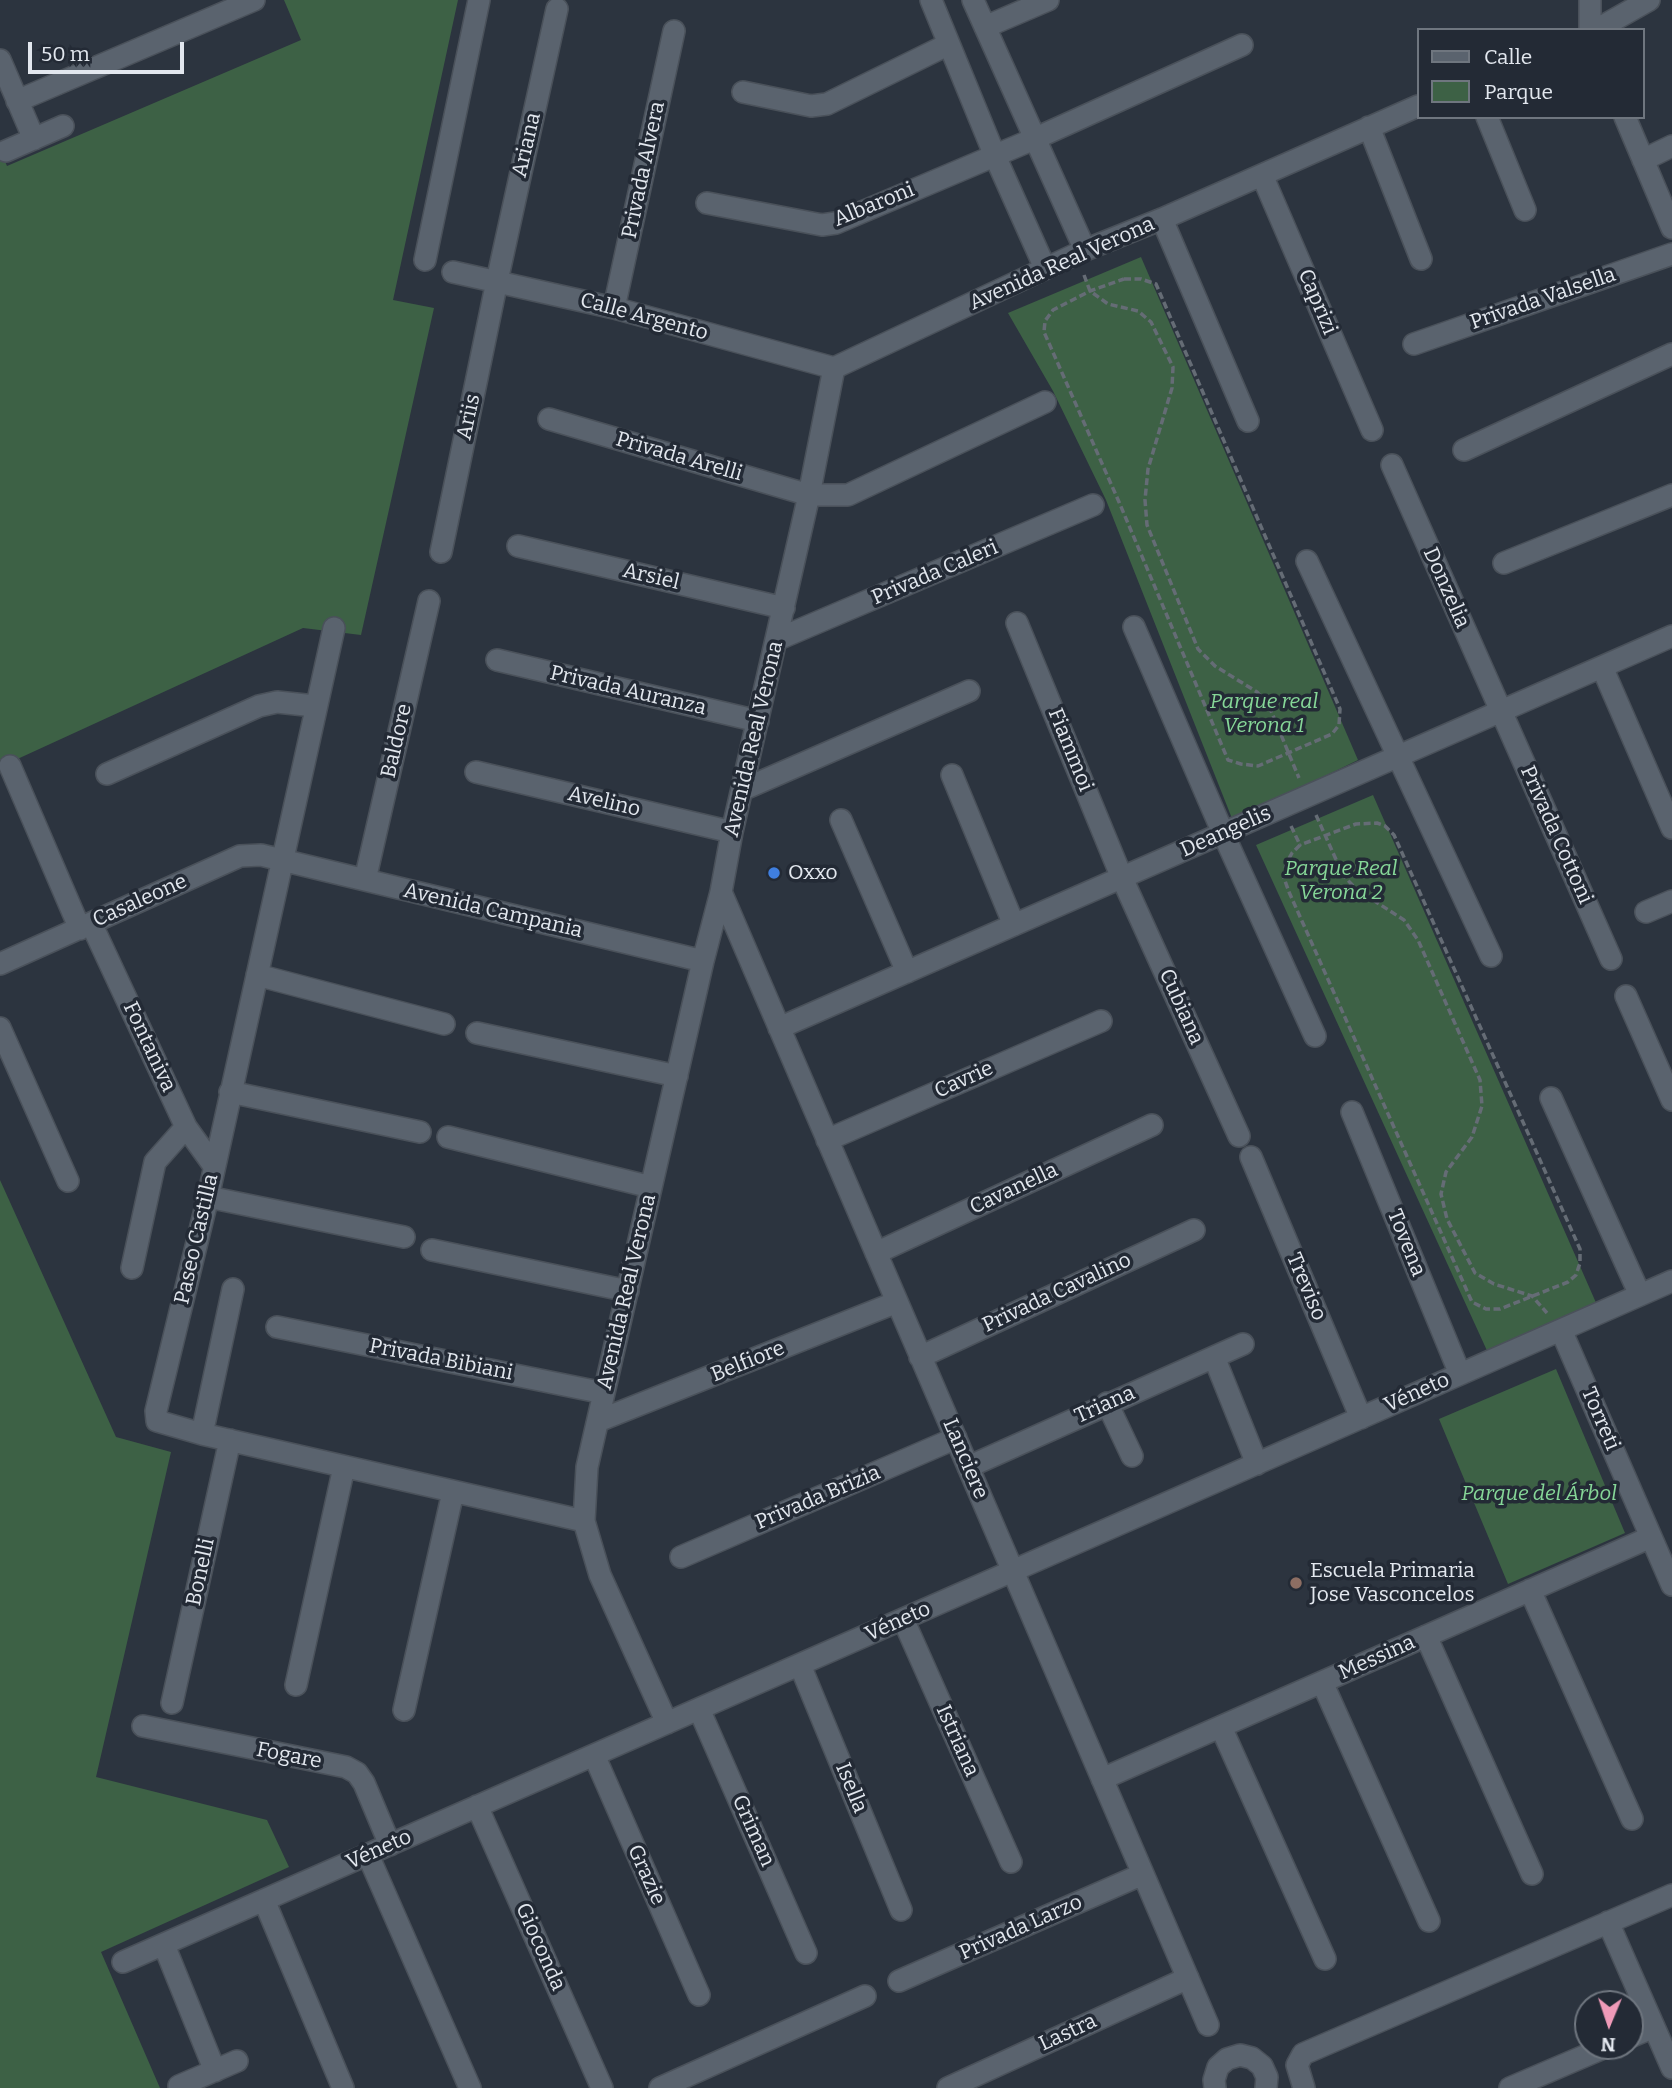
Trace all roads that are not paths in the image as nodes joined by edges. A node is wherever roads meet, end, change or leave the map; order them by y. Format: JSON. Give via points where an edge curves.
{"nodes":[{"id":1,"x":254,"y":0,"type":"edge"},
{"id":2,"x":479,"y":0,"type":"edge"},
{"id":3,"x":931,"y":0,"type":"edge"},
{"id":4,"x":973,"y":0,"type":"edge"},
{"id":5,"x":1048,"y":0,"type":"edge"},
{"id":6,"x":1590,"y":0,"type":"edge"},
{"id":7,"x":1649,"y":0,"type":"edge"},
{"id":8,"x":557,"y":9,"type":"dead end"},
{"id":9,"x":985,"y":27,"type":"junction"},
{"id":10,"x":1593,"y":28,"type":"edge"},
{"id":11,"x":1597,"y":28,"type":"edge"},
{"id":12,"x":674,"y":31,"type":"dead end"},
{"id":13,"x":949,"y":44,"type":"junction"},
{"id":14,"x":1242,"y":46,"type":"dead end"},
{"id":15,"x":0,"y":60,"type":"edge"},
{"id":16,"x":743,"y":92,"type":"dead end"},
{"id":17,"x":17,"y":101,"type":"junction"},
{"id":18,"x":1416,"y":107,"type":"edge"},
{"id":19,"x":1488,"y":119,"type":"edge"},
{"id":20,"x":1626,"y":119,"type":"edge"},
{"id":21,"x":63,"y":126,"type":"dead end"},
{"id":22,"x":1370,"y":127,"type":"junction"},
{"id":23,"x":33,"y":139,"type":"junction"},
{"id":24,"x":1034,"y":139,"type":"junction"},
{"id":25,"x":1672,"y":146,"type":"edge"},
{"id":26,"x":6,"y":151,"type":"dead end"},
{"id":27,"x":995,"y":156,"type":"junction"},
{"id":28,"x":1643,"y":160,"type":"junction"},
{"id":29,"x":1262,"y":175,"type":"junction"},
{"id":30,"x":707,"y":203,"type":"dead end"},
{"id":31,"x":1525,"y":210,"type":"dead end"},
{"id":32,"x":1162,"y":219,"type":"junction"},
{"id":33,"x":1672,"y":228,"type":"edge"},
{"id":34,"x":1085,"y":250,"type":"junction"},
{"id":35,"x":1672,"y":254,"type":"edge"},
{"id":36,"x":1421,"y":259,"type":"dead end"},
{"id":37,"x":425,"y":260,"type":"dead end"},
{"id":38,"x":1045,"y":268,"type":"junction"},
{"id":39,"x":453,"y":272,"type":"dead end"},
{"id":40,"x":497,"y":281,"type":"junction"},
{"id":41,"x":614,"y":308,"type":"junction"},
{"id":42,"x":1414,"y":344,"type":"dead end"},
{"id":43,"x":1672,"y":354,"type":"edge"},
{"id":44,"x":834,"y":368,"type":"junction"},
{"id":45,"x":1045,"y":402,"type":"dead end"},
{"id":46,"x":548,"y":419,"type":"dead end"},
{"id":47,"x":1248,"y":421,"type":"dead end"},
{"id":48,"x":1372,"y":430,"type":"dead end"},
{"id":49,"x":1464,"y":450,"type":"dead end"},
{"id":50,"x":1392,"y":465,"type":"dead end"},
{"id":51,"x":809,"y":495,"type":"junction"},
{"id":52,"x":1672,"y":495,"type":"edge"},
{"id":53,"x":1093,"y":505,"type":"dead end"},
{"id":54,"x":518,"y":545,"type":"dead end"},
{"id":55,"x":441,"y":552,"type":"dead end"},
{"id":56,"x":1307,"y":561,"type":"dead end"},
{"id":57,"x":1504,"y":563,"type":"dead end"},
{"id":58,"x":429,"y":601,"type":"dead end"},
{"id":59,"x":784,"y":608,"type":"junction"},
{"id":60,"x":1017,"y":622,"type":"dead end"},
{"id":61,"x":1133,"y":626,"type":"dead end"},
{"id":62,"x":334,"y":628,"type":"dead end"},
{"id":63,"x":1672,"y":636,"type":"edge"},
{"id":64,"x":776,"y":640,"type":"junction"},
{"id":65,"x":497,"y":660,"type":"dead end"},
{"id":66,"x":1602,"y":667,"type":"junction"},
{"id":67,"x":969,"y":691,"type":"dead end"},
{"id":68,"x":315,"y":706,"type":"junction"},
{"id":69,"x":1500,"y":712,"type":"junction"},
{"id":70,"x":758,"y":721,"type":"junction"},
{"id":71,"x":1399,"y":756,"type":"junction"},
{"id":72,"x":10,"y":766,"type":"dead end"},
{"id":73,"x":476,"y":772,"type":"dead end"},
{"id":74,"x":107,"y":774,"type":"dead end"},
{"id":75,"x":952,"y":775,"type":"dead end"},
{"id":76,"x":742,"y":790,"type":"junction"},
{"id":77,"x":841,"y":820,"type":"dead end"},
{"id":78,"x":1672,"y":828,"type":"edge"},
{"id":79,"x":732,"y":832,"type":"junction"},
{"id":80,"x":1223,"y":834,"type":"junction"},
{"id":81,"x":283,"y":860,"type":"junction"},
{"id":82,"x":1122,"y":878,"type":"junction"},
{"id":83,"x":365,"y":880,"type":"junction"},
{"id":84,"x":721,"y":892,"type":"junction"},
{"id":85,"x":1672,"y":901,"type":"edge"},
{"id":86,"x":1646,"y":912,"type":"dead end"},
{"id":87,"x":1014,"y":925,"type":"junction"},
{"id":88,"x":86,"y":926,"type":"junction"},
{"id":89,"x":1491,"y":956,"type":"dead end"},
{"id":90,"x":1611,"y":959,"type":"dead end"},
{"id":91,"x":703,"y":961,"type":"junction"},
{"id":92,"x":0,"y":964,"type":"edge"},
{"id":93,"x":907,"y":972,"type":"junction"},
{"id":94,"x":257,"y":975,"type":"junction"},
{"id":95,"x":1626,"y":996,"type":"dead end"},
{"id":96,"x":1101,"y":1021,"type":"dead end"},
{"id":97,"x":444,"y":1024,"type":"dead end"},
{"id":98,"x":0,"y":1028,"type":"edge"},
{"id":99,"x":779,"y":1028,"type":"junction"},
{"id":100,"x":477,"y":1033,"type":"dead end"},
{"id":101,"x":1315,"y":1036,"type":"dead end"},
{"id":102,"x":677,"y":1076,"type":"junction"},
{"id":103,"x":230,"y":1092,"type":"junction"},
{"id":104,"x":1552,"y":1098,"type":"dead end"},
{"id":105,"x":1672,"y":1100,"type":"edge"},
{"id":106,"x":1352,"y":1112,"type":"dead end"},
{"id":107,"x":1152,"y":1125,"type":"dead end"},
{"id":108,"x":186,"y":1127,"type":"junction"},
{"id":109,"x":420,"y":1132,"type":"dead end"},
{"id":110,"x":1239,"y":1136,"type":"dead end"},
{"id":111,"x":448,"y":1137,"type":"dead end"},
{"id":112,"x":827,"y":1140,"type":"junction"},
{"id":113,"x":1251,"y":1157,"type":"dead end"},
{"id":114,"x":214,"y":1166,"type":"junction"},
{"id":115,"x":68,"y":1181,"type":"dead end"},
{"id":116,"x":652,"y":1187,"type":"junction"},
{"id":117,"x":208,"y":1197,"type":"junction"},
{"id":118,"x":1194,"y":1230,"type":"dead end"},
{"id":119,"x":404,"y":1237,"type":"dead end"},
{"id":120,"x":432,"y":1250,"type":"dead end"},
{"id":121,"x":876,"y":1253,"type":"junction"},
{"id":122,"x":132,"y":1268,"type":"dead end"},
{"id":123,"x":1672,"y":1282,"type":"edge"},
{"id":124,"x":233,"y":1289,"type":"dead end"},
{"id":125,"x":628,"y":1291,"type":"junction"},
{"id":126,"x":1640,"y":1295,"type":"junction"},
{"id":127,"x":897,"y":1302,"type":"junction"},
{"id":128,"x":277,"y":1327,"type":"dead end"},
{"id":129,"x":1561,"y":1330,"type":"junction"},
{"id":130,"x":1242,"y":1344,"type":"dead end"},
{"id":131,"x":920,"y":1357,"type":"junction"},
{"id":132,"x":1214,"y":1357,"type":"junction"},
{"id":133,"x":1460,"y":1374,"type":"junction"},
{"id":134,"x":604,"y":1393,"type":"junction"},
{"id":135,"x":1107,"y":1403,"type":"junction"},
{"id":136,"x":1361,"y":1418,"type":"junction"},
{"id":137,"x":598,"y":1421,"type":"junction"},
{"id":138,"x":202,"y":1434,"type":"junction"},
{"id":139,"x":956,"y":1438,"type":"junction"},
{"id":140,"x":230,"y":1440,"type":"junction"},
{"id":141,"x":1132,"y":1456,"type":"dead end"},
{"id":142,"x":1257,"y":1464,"type":"junction"},
{"id":143,"x":344,"y":1466,"type":"junction"},
{"id":144,"x":968,"y":1467,"type":"junction"},
{"id":145,"x":453,"y":1492,"type":"junction"},
{"id":146,"x":584,"y":1521,"type":"junction"},
{"id":147,"x":1651,"y":1537,"type":"junction"},
{"id":148,"x":681,"y":1557,"type":"dead end"},
{"id":149,"x":1013,"y":1571,"type":"junction"},
{"id":150,"x":1672,"y":1585,"type":"edge"},
{"id":151,"x":1530,"y":1590,"type":"junction"},
{"id":152,"x":903,"y":1619,"type":"junction"},
{"id":153,"x":1426,"y":1636,"type":"junction"},
{"id":154,"x":800,"y":1665,"type":"junction"},
{"id":155,"x":1322,"y":1682,"type":"junction"},
{"id":156,"x":296,"y":1685,"type":"dead end"},
{"id":157,"x":172,"y":1703,"type":"dead end"},
{"id":158,"x":699,"y":1709,"type":"junction"},
{"id":159,"x":404,"y":1710,"type":"dead end"},
{"id":160,"x":667,"y":1723,"type":"junction"},
{"id":161,"x":143,"y":1726,"type":"dead end"},
{"id":162,"x":1221,"y":1727,"type":"junction"},
{"id":163,"x":594,"y":1755,"type":"junction"},
{"id":164,"x":1102,"y":1779,"type":"junction"},
{"id":165,"x":477,"y":1807,"type":"junction"},
{"id":166,"x":1632,"y":1819,"type":"dead end"},
{"id":167,"x":390,"y":1845,"type":"junction"},
{"id":168,"x":368,"y":1855,"type":"junction"},
{"id":169,"x":1011,"y":1862,"type":"dead end"},
{"id":170,"x":1143,"y":1874,"type":"junction"},
{"id":171,"x":1532,"y":1874,"type":"dead end"},
{"id":172,"x":1672,"y":1895,"type":"edge"},
{"id":173,"x":264,"y":1900,"type":"junction"},
{"id":174,"x":901,"y":1910,"type":"dead end"},
{"id":175,"x":1429,"y":1921,"type":"dead end"},
{"id":176,"x":1608,"y":1922,"type":"junction"},
{"id":177,"x":163,"y":1945,"type":"junction"},
{"id":178,"x":806,"y":1953,"type":"dead end"},
{"id":179,"x":1325,"y":1959,"type":"dead end"},
{"id":180,"x":123,"y":1962,"type":"dead end"},
{"id":181,"x":1188,"y":1978,"type":"junction"},
{"id":182,"x":899,"y":1981,"type":"dead end"},
{"id":183,"x":699,"y":1995,"type":"dead end"},
{"id":184,"x":865,"y":1996,"type":"dead end"},
{"id":185,"x":1208,"y":2025,"type":"dead end"},
{"id":186,"x":1654,"y":2026,"type":"junction"},
{"id":187,"x":1644,"y":2031,"type":"edge"},
{"id":188,"x":1582,"y":2060,"type":"edge"},
{"id":189,"x":237,"y":2062,"type":"dead end"},
{"id":190,"x":1672,"y":2068,"type":"edge"},
{"id":191,"x":215,"y":2071,"type":"junction"},
{"id":192,"x":1544,"y":2081,"type":"edge"},
{"id":193,"x":179,"y":2086,"type":"edge"},
{"id":194,"x":343,"y":2088,"type":"edge"},
{"id":195,"x":470,"y":2088,"type":"edge"},
{"id":196,"x":603,"y":2088,"type":"edge"},
{"id":197,"x":660,"y":2088,"type":"edge"},
{"id":198,"x":948,"y":2088,"type":"edge"},
{"id":199,"x":1215,"y":2088,"type":"edge"},
{"id":200,"x":1266,"y":2088,"type":"edge"},
{"id":201,"x":1304,"y":2088,"type":"edge"},
{"id":202,"x":1510,"y":2088,"type":"edge"}],
"edges":[{"from":1,"to":17,"type":"street"},
{"from":2,"to":37,"type":"street"},
{"from":3,"to":13,"type":"street"},
{"from":4,"to":9,"type":"street"},
{"from":5,"to":9,"type":"street"},
{"from":6,"to":10,"type":"street"},
{"from":7,"to":11,"type":"street"},
{"from":8,"to":40,"type":"street","name":"Ariana"},
{"from":9,"to":24,"type":"street"},
{"from":12,"to":41,"type":"street","name":"Privada Alvera"},
{"from":13,"to":16,"type":"street","via":[[827,104],[811,107]]},
{"from":13,"to":27,"type":"street"},
{"from":14,"to":24,"type":"street","name":"Albaroni"},
{"from":15,"to":17,"type":"street"},
{"from":17,"to":23,"type":"street"},
{"from":18,"to":22,"type":"street","name":"Avenida Real Verona"},
{"from":19,"to":31,"type":"street"},
{"from":20,"to":28,"type":"street"},
{"from":21,"to":23,"type":"street"},
{"from":22,"to":29,"type":"street","name":"Avenida Real Verona"},
{"from":22,"to":36,"type":"street"},
{"from":23,"to":26,"type":"street"},
{"from":24,"to":27,"type":"street","name":"Albaroni"},
{"from":24,"to":34,"type":"street"},
{"from":25,"to":28,"type":"street"},
{"from":27,"to":30,"type":"street","name":"Albaroni","via":[[836,223],[822,225]]},
{"from":27,"to":38,"type":"street"},
{"from":28,"to":33,"type":"street"},
{"from":29,"to":32,"type":"street","name":"Avenida Real Verona"},
{"from":29,"to":48,"type":"street","name":"Caprizi"},
{"from":32,"to":34,"type":"street","name":"Avenida Real Verona"},
{"from":32,"to":47,"type":"street"},
{"from":34,"to":38,"type":"street","name":"Avenida Real Verona"},
{"from":35,"to":42,"type":"street","name":"Privada Valsella"},
{"from":38,"to":44,"type":"street","name":"Avenida Real Verona"},
{"from":39,"to":40,"type":"street","name":"Calle Argento"},
{"from":40,"to":41,"type":"street","name":"Calle Argento"},
{"from":40,"to":55,"type":"street","name":"Ariis"},
{"from":41,"to":44,"type":"street","name":"Calle Argento"},
{"from":43,"to":49,"type":"street"},
{"from":44,"to":51,"type":"street","name":"Avenida Real Verona"},
{"from":45,"to":51,"type":"street","name":"Privada Arelli","via":[[848,495]]},
{"from":46,"to":51,"type":"street","name":"Privada Arelli"},
{"from":50,"to":69,"type":"street","name":"Donzelia"},
{"from":51,"to":59,"type":"street","name":"Avenida Real Verona"},
{"from":52,"to":57,"type":"street"},
{"from":53,"to":64,"type":"street","name":"Privada Caleri"},
{"from":54,"to":59,"type":"street","name":"Arsiel"},
{"from":56,"to":71,"type":"street"},
{"from":58,"to":83,"type":"street","name":"Baldore"},
{"from":59,"to":64,"type":"street","name":"Avenida Real Verona"},
{"from":60,"to":82,"type":"street","name":"Fiammoi"},
{"from":61,"to":80,"type":"street"},
{"from":62,"to":68,"type":"street","name":"Paseo Castilla"},
{"from":63,"to":66,"type":"street","name":"Deangelis"},
{"from":64,"to":70,"type":"street","name":"Avenida Real Verona"},
{"from":65,"to":70,"type":"street","name":"Privada Auranza"},
{"from":66,"to":69,"type":"street","name":"Deangelis"},
{"from":66,"to":78,"type":"street"},
{"from":67,"to":76,"type":"street"},
{"from":68,"to":74,"type":"street","via":[[259,705]]},
{"from":68,"to":81,"type":"street","name":"Paseo Castilla"},
{"from":69,"to":71,"type":"street","name":"Deangelis"},
{"from":69,"to":90,"type":"street","name":"Privada Cottoni"},
{"from":70,"to":76,"type":"street","name":"Avenida Real Verona"},
{"from":71,"to":80,"type":"street","name":"Deangelis"},
{"from":71,"to":89,"type":"street"},
{"from":72,"to":88,"type":"street","name":"Fontaniva"},
{"from":73,"to":79,"type":"street","name":"Avelino"},
{"from":75,"to":87,"type":"street"},
{"from":76,"to":79,"type":"street","name":"Avenida Real Verona"},
{"from":77,"to":93,"type":"street"},
{"from":79,"to":84,"type":"street","name":"Avenida Real Verona"},
{"from":80,"to":82,"type":"street","name":"Deangelis"},
{"from":80,"to":101,"type":"street"},
{"from":81,"to":83,"type":"street","name":"Avenida Campania"},
{"from":81,"to":88,"type":"street","name":"Casaleone","via":[[240,856]]},
{"from":81,"to":94,"type":"street","name":"Paseo Castilla"},
{"from":82,"to":87,"type":"street","name":"Deangelis"},
{"from":82,"to":110,"type":"street","name":"Cubiana"},
{"from":83,"to":91,"type":"street","name":"Avenida Campania"},
{"from":84,"to":91,"type":"street","name":"Avenida Real Verona"},
{"from":84,"to":99,"type":"street","name":"Lanciere"},
{"from":85,"to":86,"type":"street"},
{"from":87,"to":93,"type":"street","name":"Deangelis"},
{"from":88,"to":92,"type":"street","name":"Casaleone"},
{"from":88,"to":108,"type":"street","name":"Fontaniva"},
{"from":91,"to":102,"type":"street","name":"Avenida Real Verona"},
{"from":93,"to":99,"type":"street","name":"Deangelis"},
{"from":94,"to":97,"type":"street"},
{"from":94,"to":103,"type":"street","name":"Paseo Castilla"},
{"from":95,"to":105,"type":"street"},
{"from":96,"to":112,"type":"street","name":"Cavrie"},
{"from":98,"to":115,"type":"street"},
{"from":99,"to":112,"type":"street","name":"Lanciere"},
{"from":100,"to":102,"type":"street"},
{"from":102,"to":116,"type":"street","name":"Avenida Real Verona"},
{"from":103,"to":109,"type":"street"},
{"from":103,"to":114,"type":"street","name":"Paseo Castilla"},
{"from":104,"to":126,"type":"street"},
{"from":106,"to":133,"type":"street","name":"Tovena"},
{"from":107,"to":121,"type":"street","name":"Cavanella"},
{"from":108,"to":114,"type":"street","name":"Fontaniva"},
{"from":108,"to":122,"type":"street","via":[[155,1163]]},
{"from":111,"to":116,"type":"street"},
{"from":112,"to":121,"type":"street","name":"Lanciere"},
{"from":113,"to":136,"type":"street","name":"Treviso"},
{"from":114,"to":117,"type":"street","name":"Paseo Castilla"},
{"from":116,"to":125,"type":"street","name":"Avenida Real Verona"},
{"from":117,"to":119,"type":"street"},
{"from":117,"to":138,"type":"street","name":"Paseo Castilla","via":[[156,1411],[157,1421]]},
{"from":118,"to":131,"type":"street","name":"Privada Cavalino"},
{"from":120,"to":125,"type":"street"},
{"from":121,"to":127,"type":"street","name":"Lanciere"},
{"from":123,"to":126,"type":"street","name":"Véneto"},
{"from":124,"to":138,"type":"street"},
{"from":125,"to":134,"type":"street","name":"Avenida Real Verona"},
{"from":126,"to":129,"type":"street","name":"Véneto"},
{"from":127,"to":131,"type":"street","name":"Lanciere"},
{"from":127,"to":137,"type":"street","name":"Belfiore"},
{"from":128,"to":134,"type":"street","name":"Privada Bibiani"},
{"from":129,"to":133,"type":"street","name":"Véneto"},
{"from":129,"to":147,"type":"street","name":"Torreti"},
{"from":130,"to":132,"type":"street","name":"Triana"},
{"from":131,"to":139,"type":"street","name":"Lanciere"},
{"from":132,"to":135,"type":"street","name":"Triana"},
{"from":132,"to":142,"type":"street"},
{"from":133,"to":136,"type":"street","name":"Véneto"},
{"from":134,"to":137,"type":"street","name":"Avenida Real Verona"},
{"from":135,"to":141,"type":"street"},
{"from":135,"to":144,"type":"street","name":"Triana"},
{"from":136,"to":142,"type":"street","name":"Véneto"},
{"from":137,"to":146,"type":"street","name":"Avenida Real Verona","via":[[587,1467]]},
{"from":138,"to":140,"type":"street","name":"Paseo Castilla"},
{"from":139,"to":144,"type":"street","name":"Lanciere"},
{"from":139,"to":148,"type":"street","name":"Privada Brizia"},
{"from":140,"to":143,"type":"street","name":"Paseo Castilla"},
{"from":140,"to":157,"type":"street","name":"Bonelli"},
{"from":142,"to":149,"type":"street","name":"Véneto"},
{"from":143,"to":145,"type":"street","name":"Paseo Castilla"},
{"from":143,"to":156,"type":"street"},
{"from":144,"to":149,"type":"street","name":"Lanciere"},
{"from":145,"to":146,"type":"street","name":"Paseo Castilla"},
{"from":145,"to":159,"type":"street"},
{"from":146,"to":160,"type":"street","name":"Avenida Real Verona","via":[[600,1575]]},
{"from":147,"to":150,"type":"street","name":"Torreti"},
{"from":147,"to":151,"type":"street","name":"Messina"},
{"from":149,"to":152,"type":"street","name":"Véneto"},
{"from":149,"to":164,"type":"street","name":"Lanciere"},
{"from":151,"to":153,"type":"street","name":"Messina"},
{"from":151,"to":166,"type":"street"},
{"from":152,"to":154,"type":"street","name":"Véneto"},
{"from":152,"to":169,"type":"street","name":"Istriana"},
{"from":153,"to":155,"type":"street","name":"Messina"},
{"from":153,"to":171,"type":"street"},
{"from":154,"to":158,"type":"street","name":"Véneto"},
{"from":154,"to":174,"type":"street","name":"Isella"},
{"from":155,"to":162,"type":"street","name":"Messina"},
{"from":155,"to":175,"type":"street"},
{"from":158,"to":160,"type":"street","name":"Véneto"},
{"from":158,"to":178,"type":"street","name":"Griman"},
{"from":160,"to":163,"type":"street","name":"Véneto"},
{"from":161,"to":167,"type":"street","name":"Fogare","via":[[346,1767],[364,1783]]},
{"from":162,"to":164,"type":"street","name":"Messina"},
{"from":162,"to":179,"type":"street"},
{"from":163,"to":165,"type":"street","name":"Véneto"},
{"from":163,"to":183,"type":"street","name":"Grazie"},
{"from":164,"to":170,"type":"street","name":"Lanciere"},
{"from":165,"to":167,"type":"street","name":"Véneto"},
{"from":165,"to":196,"type":"street","name":"Gioconda"},
{"from":167,"to":168,"type":"street","name":"Véneto"},
{"from":168,"to":173,"type":"street","name":"Véneto"},
{"from":168,"to":195,"type":"street"},
{"from":170,"to":181,"type":"street","name":"Lanciere"},
{"from":170,"to":182,"type":"street","name":"Privada Larzo"},
{"from":172,"to":176,"type":"street"},
{"from":173,"to":177,"type":"street","name":"Véneto"},
{"from":173,"to":194,"type":"street"},
{"from":176,"to":186,"type":"street"},
{"from":176,"to":201,"type":"street","via":[[1303,2054],[1297,2065]]},
{"from":177,"to":180,"type":"street","name":"Véneto"},
{"from":177,"to":191,"type":"street"},
{"from":181,"to":185,"type":"street","name":"Lanciere"},
{"from":181,"to":198,"type":"street","name":"Lastra"},
{"from":184,"to":197,"type":"street"},
{"from":186,"to":187,"type":"street"},
{"from":186,"to":190,"type":"street"},
{"from":188,"to":192,"type":"street"},
{"from":189,"to":191,"type":"street"},
{"from":191,"to":193,"type":"street"},
{"from":192,"to":202,"type":"street"},
{"from":199,"to":200,"type":"street","via":[[1218,2067],[1240,2055],[1262,2066]]}]}
